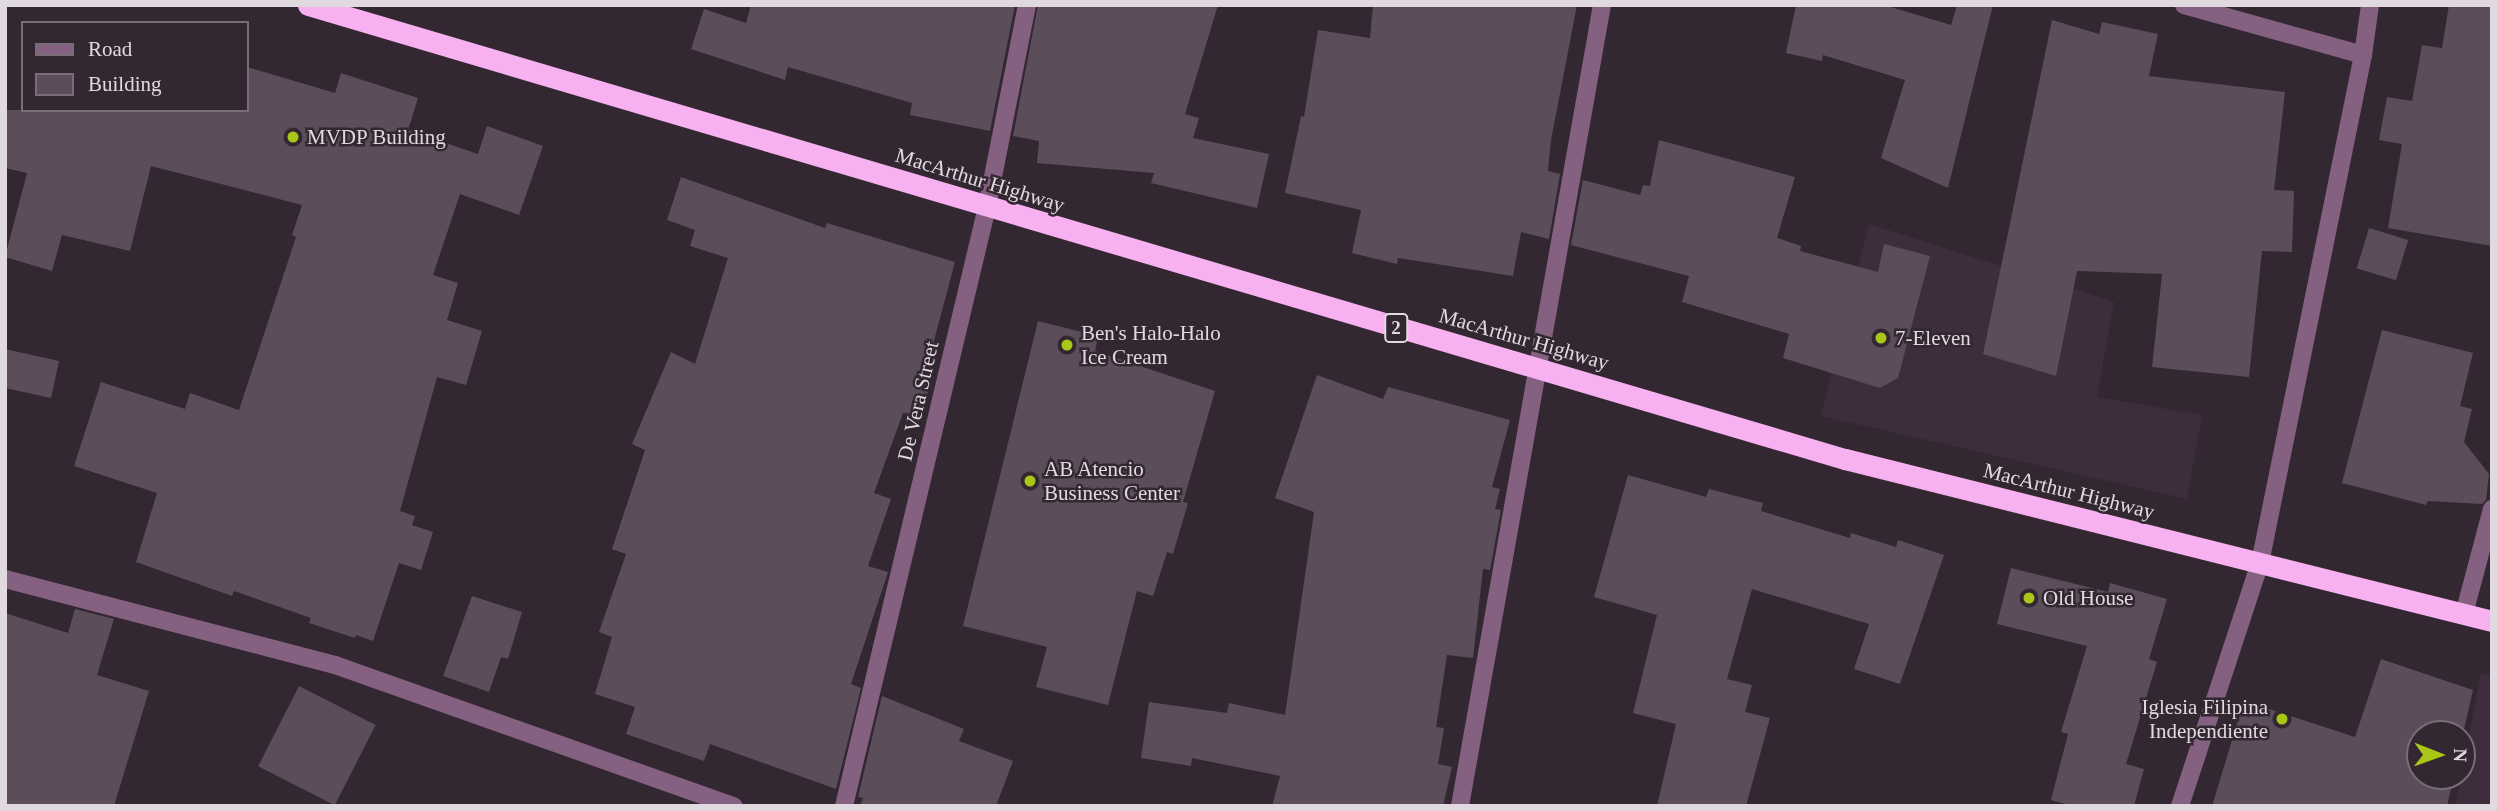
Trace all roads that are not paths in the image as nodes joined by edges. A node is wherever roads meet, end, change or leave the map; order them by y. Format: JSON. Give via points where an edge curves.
{"nodes":[{"id":1,"x":308,"y":5,"type":"edge"},
{"id":2,"x":1027,"y":5,"type":"edge"},
{"id":3,"x":1602,"y":5,"type":"edge"},
{"id":4,"x":2183,"y":5,"type":"edge"},
{"id":5,"x":2370,"y":5,"type":"edge"},
{"id":6,"x":2363,"y":55,"type":"junction"},
{"id":7,"x":987,"y":207,"type":"junction"},
{"id":8,"x":1539,"y":369,"type":"junction"},
{"id":9,"x":2492,"y":509,"type":"edge"},
{"id":10,"x":2260,"y":563,"type":"junction"},
{"id":11,"x":5,"y":579,"type":"edge"},
{"id":12,"x":2464,"y":614,"type":"junction"},
{"id":13,"x":2492,"y":621,"type":"edge"},
{"id":14,"x":734,"y":806,"type":"edge"},
{"id":15,"x":844,"y":806,"type":"edge"},
{"id":16,"x":1460,"y":806,"type":"edge"},
{"id":17,"x":2180,"y":806,"type":"edge"}],
"edges":[{"from":1,"to":7,"type":"highway","name":"MacArthur Highway","number":"2"},
{"from":2,"to":7,"type":"street","name":"De Vera Street"},
{"from":3,"to":8,"type":"street"},
{"from":4,"to":6,"type":"street"},
{"from":5,"to":6,"type":"street"},
{"from":6,"to":10,"type":"street"},
{"from":7,"to":8,"type":"highway","name":"MacArthur Highway","number":"2"},
{"from":7,"to":15,"type":"street","name":"De Vera Street"},
{"from":8,"to":10,"type":"highway","name":"MacArthur Highway","number":"2","via":[[1845,459]]},
{"from":8,"to":16,"type":"street"},
{"from":9,"to":12,"type":"street"},
{"from":10,"to":12,"type":"highway","name":"MacArthur Highway","number":"2"},
{"from":10,"to":17,"type":"street"},
{"from":11,"to":14,"type":"street","via":[[335,665]]},
{"from":12,"to":13,"type":"highway","name":"MacArthur Highway","number":"2"}]}
